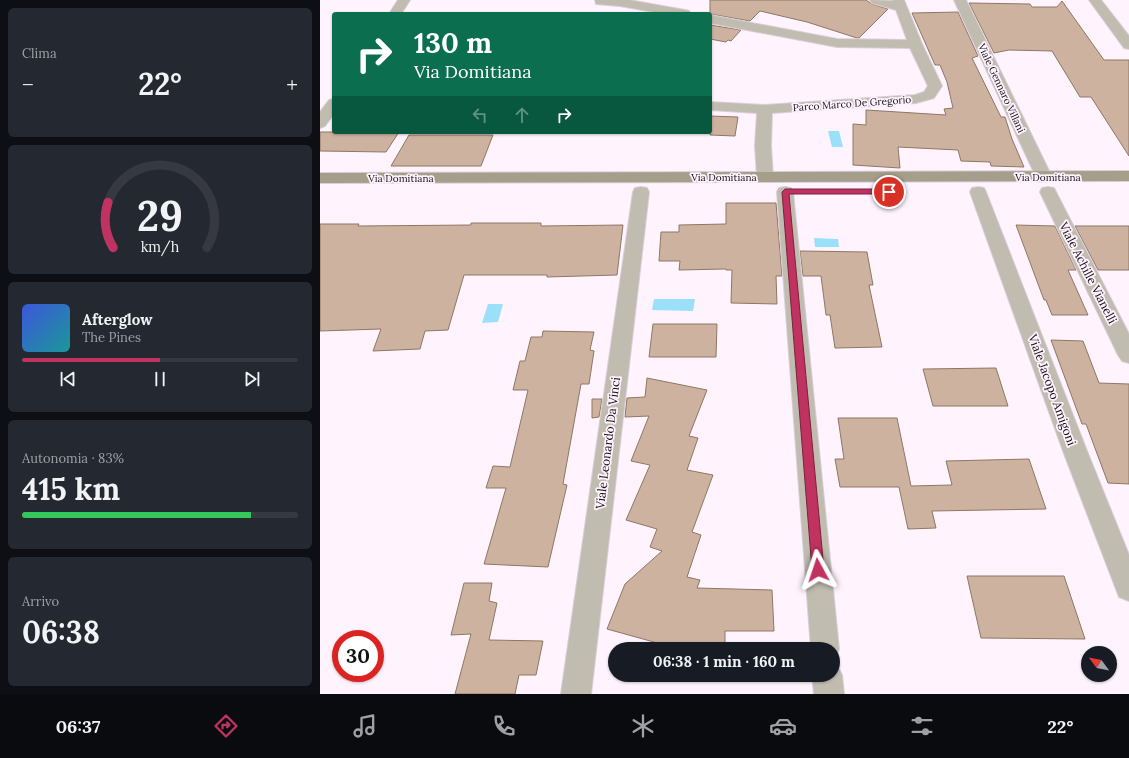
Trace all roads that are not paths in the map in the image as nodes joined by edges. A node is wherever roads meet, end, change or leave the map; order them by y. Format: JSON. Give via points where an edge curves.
{"nodes":[{"id":1,"x":404,"y":0,"type":"edge"},
{"id":2,"x":600,"y":0,"type":"edge"},
{"id":3,"x":876,"y":0,"type":"edge"},
{"id":4,"x":960,"y":0,"type":"edge"},
{"id":5,"x":1095,"y":0,"type":"edge"},
{"id":6,"x":900,"y":4,"type":"edge"},
{"id":7,"x":396,"y":12,"type":"edge"},
{"id":8,"x":597,"y":12,"type":"edge"},
{"id":9,"x":674,"y":12,"type":"edge"},
{"id":10,"x":712,"y":19,"type":"edge"},
{"id":11,"x":915,"y":44,"type":"junction"},
{"id":12,"x":1129,"y":44,"type":"edge"},
{"id":13,"x":332,"y":106,"type":"edge"},
{"id":14,"x":712,"y":106,"type":"edge"},
{"id":15,"x":765,"y":109,"type":"junction"},
{"id":16,"x":320,"y":123,"type":"edge"},
{"id":17,"x":1129,"y":176,"type":"edge"},
{"id":18,"x":765,"y":177,"type":"junction"},
{"id":19,"x":320,"y":178,"type":"edge"},
{"id":20,"x":1046,"y":184,"type":"junction"},
{"id":21,"x":320,"y":192,"type":"edge"},
{"id":22,"x":641,"y":192,"type":"junction"},
{"id":23,"x":785,"y":192,"type":"junction"},
{"id":24,"x":978,"y":192,"type":"junction"},
{"id":25,"x":1129,"y":192,"type":"edge"},
{"id":26,"x":1129,"y":355,"type":"edge"},
{"id":27,"x":1129,"y":588,"type":"edge"},
{"id":28,"x":824,"y":642,"type":"edge"},
{"id":29,"x":828,"y":682,"type":"edge"},
{"id":30,"x":576,"y":694,"type":"edge"},
{"id":31,"x":829,"y":694,"type":"edge"}],
"edges":[{"from":1,"to":7,"type":"street"},
{"from":2,"to":8,"type":"street"},
{"from":2,"to":9,"type":"street"},
{"from":3,"to":6,"type":"street","name":"Parco Marco De Gregorio"},
{"from":4,"to":20,"type":"street","name":"Viale Gennaro Villani"},
{"from":5,"to":12,"type":"street"},
{"from":6,"to":11,"type":"street","name":"Parco Marco De Gregorio"},
{"from":10,"to":11,"type":"street","via":[[837,43]]},
{"from":11,"to":15,"type":"street","name":"Parco Marco De Gregorio","via":[[935,86],[929,95],[916,99]]},
{"from":13,"to":16,"type":"street"},
{"from":14,"to":15,"type":"street","name":"Parco Marco De Gregorio"},
{"from":15,"to":18,"type":"street"},
{"from":17,"to":20,"type":"main road","name":"Via Domitiana"},
{"from":18,"to":19,"type":"main road","name":"Via Domitiana"},
{"from":18,"to":20,"type":"main road","name":"Via Domitiana"},
{"from":20,"to":24,"type":"main road","name":"Via Domitiana"},
{"from":20,"to":25,"type":"main road","name":"Via Domitiana"},
{"from":20,"to":26,"type":"street","name":"Viale Achille Vianelli"},
{"from":21,"to":22,"type":"main road","name":"Via Domitiana"},
{"from":22,"to":23,"type":"main road","name":"Via Domitiana"},
{"from":22,"to":30,"type":"street","name":"Viale Leonardo Da Vinci"},
{"from":23,"to":24,"type":"main road","name":"Via Domitiana"},
{"from":23,"to":28,"type":"street"},
{"from":24,"to":27,"type":"street","name":"Viale Jacopo Amigoni"},
{"from":29,"to":31,"type":"street"}]}
